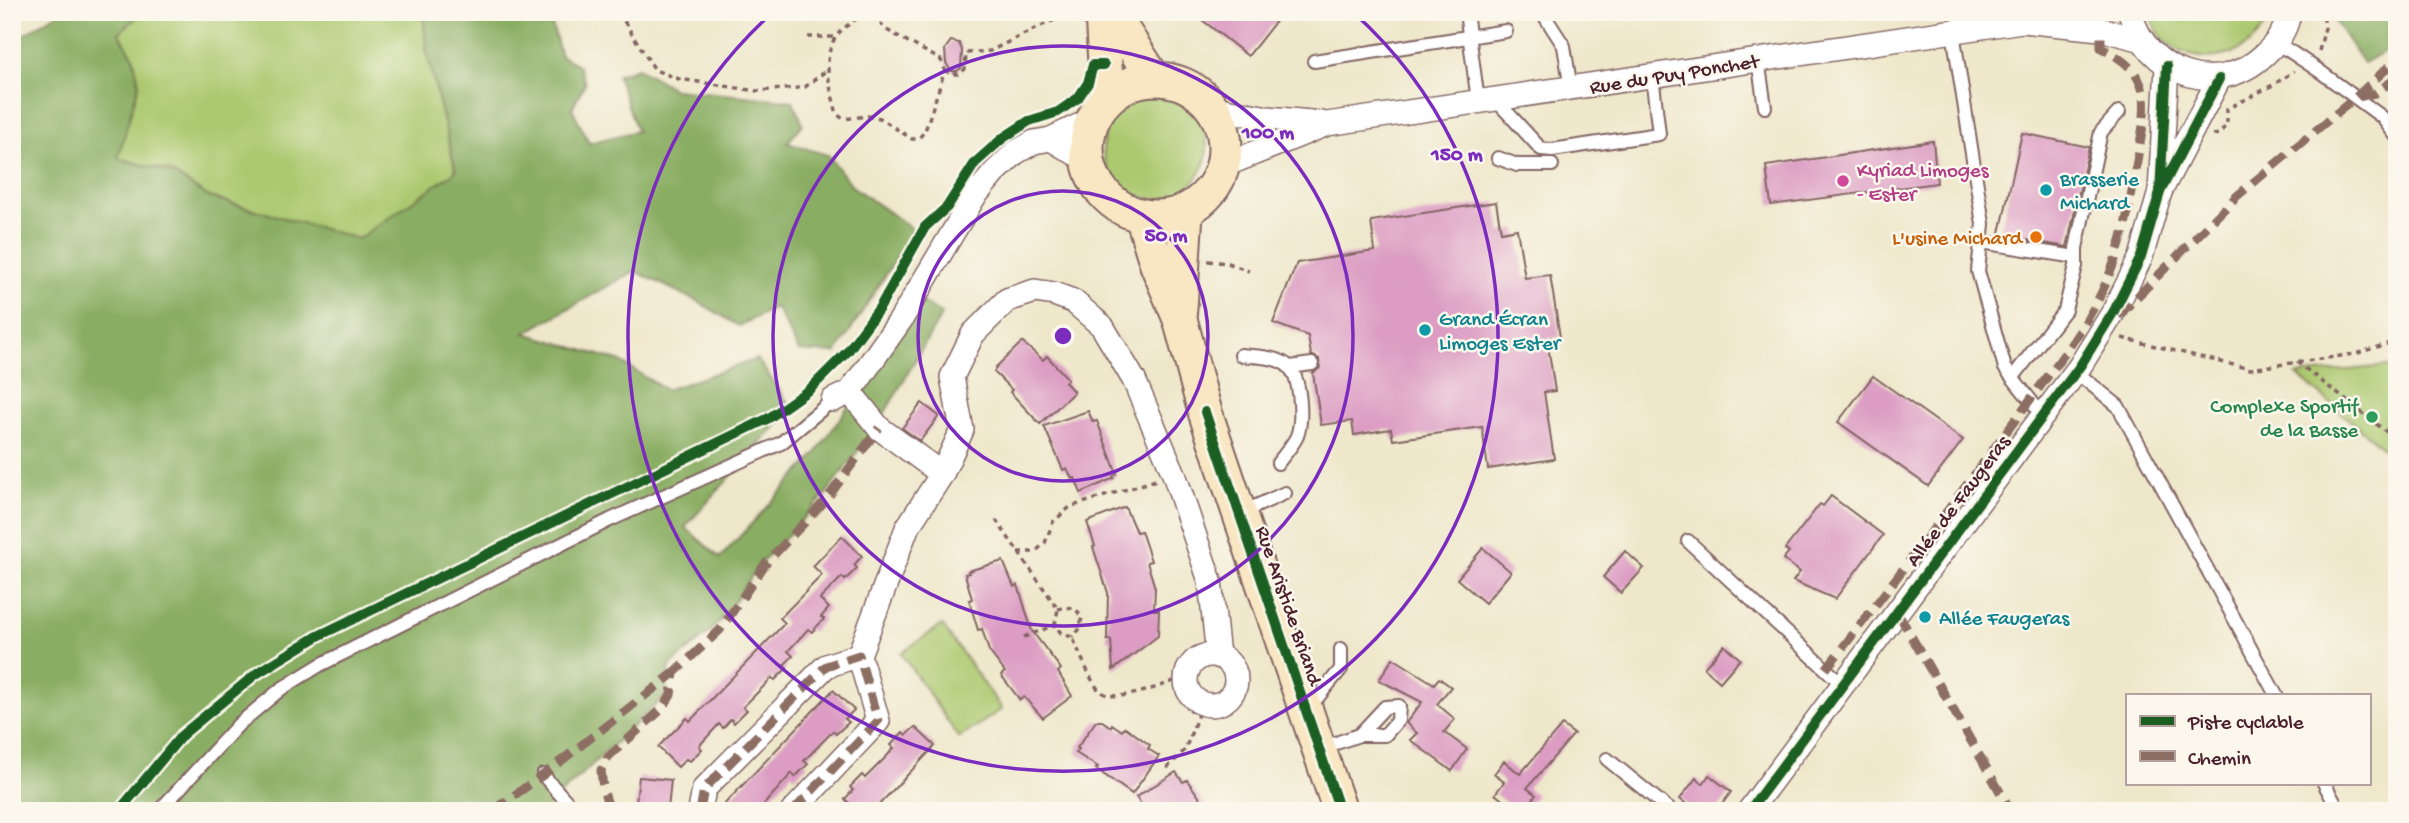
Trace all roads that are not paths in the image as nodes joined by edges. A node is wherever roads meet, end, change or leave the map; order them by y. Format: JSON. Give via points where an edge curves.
{"nodes":[{"id":1,"x":1111,"y":12,"type":"edge"},
{"id":2,"x":1466,"y":12,"type":"edge"},
{"id":3,"x":1542,"y":12,"type":"edge"},
{"id":4,"x":2130,"y":12,"type":"edge"},
{"id":5,"x":2289,"y":12,"type":"edge"},
{"id":6,"x":1086,"y":14,"type":"edge"},
{"id":7,"x":2031,"y":17,"type":"edge"},
{"id":8,"x":1506,"y":31,"type":"dead end"},
{"id":9,"x":1953,"y":32,"type":"junction"},
{"id":10,"x":1469,"y":37,"type":"junction"},
{"id":11,"x":2139,"y":39,"type":"junction"},
{"id":12,"x":2275,"y":44,"type":"junction"},
{"id":13,"x":1758,"y":60,"type":"junction"},
{"id":14,"x":1314,"y":61,"type":"dead end"},
{"id":15,"x":2167,"y":66,"type":"junction"},
{"id":16,"x":1652,"y":75,"type":"junction"},
{"id":17,"x":1154,"y":79,"type":"junction"},
{"id":18,"x":2219,"y":79,"type":"junction"},
{"id":19,"x":1571,"y":89,"type":"junction"},
{"id":20,"x":1486,"y":100,"type":"junction"},
{"id":21,"x":1765,"y":107,"type":"dead end"},
{"id":22,"x":1214,"y":108,"type":"junction"},
{"id":23,"x":1100,"y":109,"type":"junction"},
{"id":24,"x":2119,"y":112,"type":"dead end"},
{"id":25,"x":1327,"y":124,"type":"junction"},
{"id":26,"x":2397,"y":137,"type":"edge"},
{"id":27,"x":1051,"y":139,"type":"junction"},
{"id":28,"x":1498,"y":158,"type":"dead end"},
{"id":29,"x":1088,"y":161,"type":"junction"},
{"id":30,"x":1225,"y":165,"type":"junction"},
{"id":31,"x":1552,"y":165,"type":"dead end"},
{"id":32,"x":2160,"y":192,"type":"junction"},
{"id":33,"x":1186,"y":212,"type":"junction"},
{"id":34,"x":1142,"y":216,"type":"junction"},
{"id":35,"x":1981,"y":242,"type":"junction"},
{"id":36,"x":2077,"y":257,"type":"junction"},
{"id":37,"x":1180,"y":319,"type":"junction"},
{"id":38,"x":1241,"y":355,"type":"dead end"},
{"id":39,"x":1312,"y":364,"type":"dead end"},
{"id":40,"x":1290,"y":368,"type":"junction"},
{"id":41,"x":2076,"y":372,"type":"junction"},
{"id":42,"x":2013,"y":377,"type":"junction"},
{"id":43,"x":842,"y":396,"type":"junction"},
{"id":44,"x":2043,"y":416,"type":"junction"},
{"id":45,"x":1278,"y":463,"type":"dead end"},
{"id":46,"x":942,"y":474,"type":"junction"},
{"id":47,"x":1285,"y":493,"type":"dead end"},
{"id":48,"x":1239,"y":514,"type":"junction"},
{"id":49,"x":1688,"y":541,"type":"dead end"},
{"id":50,"x":1341,"y":649,"type":"dead end"},
{"id":51,"x":859,"y":655,"type":"junction"},
{"id":52,"x":1218,"y":656,"type":"junction"},
{"id":53,"x":1843,"y":685,"type":"junction"},
{"id":54,"x":2275,"y":694,"type":"edge"},
{"id":55,"x":1306,"y":712,"type":"junction"},
{"id":56,"x":1359,"y":735,"type":"dead end"},
{"id":57,"x":1319,"y":750,"type":"junction"},
{"id":58,"x":1607,"y":759,"type":"dead end"},
{"id":59,"x":543,"y":775,"type":"dead end"},
{"id":60,"x":2325,"y":784,"type":"edge"},
{"id":61,"x":159,"y":811,"type":"edge"},
{"id":62,"x":575,"y":811,"type":"edge"},
{"id":63,"x":699,"y":811,"type":"edge"},
{"id":64,"x":793,"y":811,"type":"edge"},
{"id":65,"x":1340,"y":811,"type":"edge"},
{"id":66,"x":1671,"y":811,"type":"edge"},
{"id":67,"x":1749,"y":811,"type":"edge"},
{"id":68,"x":2339,"y":811,"type":"edge"}],
"edges":[{"from":1,"to":17,"type":"street"},
{"from":2,"to":10,"type":"lane"},
{"from":3,"to":19,"type":"lane","via":[[1564,46]]},
{"from":4,"to":11,"type":"street"},
{"from":5,"to":12,"type":"street"},
{"from":6,"to":23,"type":"street"},
{"from":7,"to":9,"type":"street","name":"Rue du Puy Ponchet"},
{"from":7,"to":11,"type":"street","name":"Rue du Puy Ponchet"},
{"from":8,"to":10,"type":"lane"},
{"from":9,"to":13,"type":"street","name":"Rue du Puy Ponchet"},
{"from":9,"to":35,"type":"lane","via":[[1983,223]]},
{"from":10,"to":14,"type":"lane"},
{"from":10,"to":20,"type":"lane"},
{"from":11,"to":15,"type":"street"},
{"from":12,"to":18,"type":"street","via":[[2256,63]]},
{"from":12,"to":26,"type":"lane","via":[[2382,117]]},
{"from":13,"to":16,"type":"street","name":"Rue du Puy Ponchet"},
{"from":13,"to":21,"type":"lane"},
{"from":15,"to":18,"type":"street","via":[[2192,76]]},
{"from":15,"to":32,"type":"street","name":"Allée de Faugeras"},
{"from":16,"to":19,"type":"street","name":"Rue du Puy Ponchet"},
{"from":16,"to":20,"type":"lane","via":[[1659,134],[1541,149]]},
{"from":17,"to":22,"type":"street","via":[[1177,82],[1198,92]]},
{"from":17,"to":23,"type":"street","via":[[1129,85]]},
{"from":18,"to":32,"type":"street","name":"Allée de Faugeras"},
{"from":19,"to":20,"type":"street","name":"Rue du Puy Ponchet"},
{"from":20,"to":25,"type":"street","name":"Rue du Puy Ponchet"},
{"from":22,"to":25,"type":"street","name":"Rue du Puy Ponchet"},
{"from":22,"to":30,"type":"street","via":[[1223,126]]},
{"from":23,"to":27,"type":"street"},
{"from":23,"to":29,"type":"street","via":[[1087,139]]},
{"from":24,"to":36,"type":"lane","via":[[2101,132]]},
{"from":25,"to":30,"type":"street","name":"Rue du Puy Ponchet"},
{"from":27,"to":29,"type":"street"},
{"from":27,"to":43,"type":"street","via":[[1015,153],[974,197],[900,321]]},
{"from":28,"to":31,"type":"lane","via":[[1517,165]]},
{"from":29,"to":34,"type":"street","via":[[1107,197]]},
{"from":30,"to":33,"type":"street","via":[[1217,184]]},
{"from":32,"to":41,"type":"street","name":"Allée de Faugeras","via":[[2141,257]]},
{"from":33,"to":34,"type":"street","via":[[1164,218]]},
{"from":33,"to":37,"type":"street","name":"Rue Aristide Briand"},
{"from":34,"to":37,"type":"street","name":"Rue Aristide Briand"},
{"from":35,"to":36,"type":"lane"},
{"from":35,"to":42,"type":"lane","via":[[1978,271],[2006,368]]},
{"from":36,"to":42,"type":"lane","via":[[2065,310]]},
{"from":37,"to":48,"type":"street","name":"Rue Aristide Briand"},
{"from":38,"to":40,"type":"lane","via":[[1277,360]]},
{"from":39,"to":40,"type":"lane"},
{"from":40,"to":45,"type":"lane","via":[[1298,388],[1297,436]]},
{"from":41,"to":44,"type":"street","name":"Allée de Faugeras"},
{"from":41,"to":54,"type":"lane","via":[[2118,406]]},
{"from":42,"to":44,"type":"lane"},
{"from":43,"to":46,"type":"street"},
{"from":43,"to":61,"type":"lane","via":[[781,443],[610,520],[320,665],[239,724]]},
{"from":44,"to":53,"type":"street","name":"Allée de Faugeras"},
{"from":46,"to":51,"type":"street","via":[[907,528]]},
{"from":46,"to":52,"type":"street","via":[[962,430],[952,377],[973,334],[1007,300],[1035,291],[1073,301],[1102,326],[1135,380],[1174,474],[1210,581]]},
{"from":47,"to":48,"type":"lane"},
{"from":48,"to":55,"type":"street","name":"Rue Aristide Briand"},
{"from":49,"to":53,"type":"lane"},
{"from":50,"to":55,"type":"lane","via":[[1341,669]]},
{"from":51,"to":63,"type":"street","via":[[826,666],[704,789]]},
{"from":51,"to":64,"type":"street","via":[[878,721]]},
{"from":52,"to":52,"type":"street","via":[[1235,672],[1235,688],[1218,704],[1202,703],[1190,692],[1186,676],[1201,657]]},
{"from":53,"to":67,"type":"street","name":"Allée de Faugeras"},
{"from":55,"to":57,"type":"street","name":"Rue Aristide Briand"},
{"from":56,"to":57,"type":"lane"},
{"from":57,"to":65,"type":"street","name":"Rue Aristide Briand"},
{"from":58,"to":66,"type":"lane"},
{"from":59,"to":62,"type":"lane"},
{"from":60,"to":68,"type":"lane"}]}
